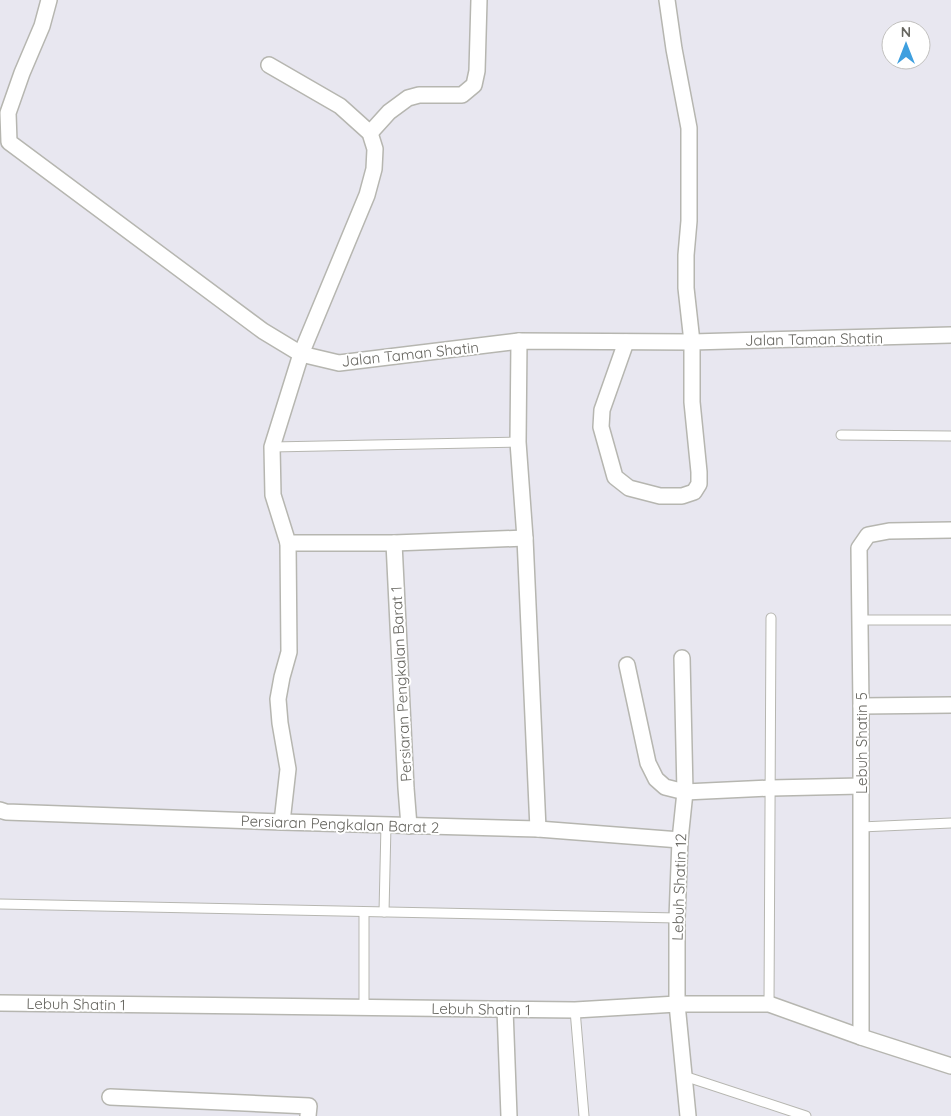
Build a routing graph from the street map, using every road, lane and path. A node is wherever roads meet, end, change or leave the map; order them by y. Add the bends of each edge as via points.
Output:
1 (49, 0) edge
2 (479, 0) edge
3 (667, 0) edge
4 (269, 65) dead end
5 (370, 134) junction
6 (4, 142) edge
7 (951, 335) edge
8 (519, 341) junction
9 (626, 342) junction
10 (692, 342) junction
11 (301, 354) junction
12 (841, 435) dead end
13 (951, 436) edge
14 (518, 442) junction
15 (272, 448) junction
16 (951, 530) edge
17 (525, 538) junction
18 (288, 543) junction
19 (394, 543) junction
20 (771, 618) dead end
21 (861, 620) junction
22 (951, 620) edge
23 (682, 658) dead end
24 (627, 665) dead end
25 (951, 705) edge
26 (861, 706) junction
27 (861, 786) junction
28 (771, 788) junction
29 (685, 792) junction
30 (0, 810) edge
31 (282, 822) junction
32 (951, 823) edge
33 (386, 825) junction
34 (409, 826) junction
35 (861, 827) junction
36 (538, 829) junction
37 (680, 840) junction
38 (0, 904) edge
39 (364, 912) junction
40 (384, 912) junction
41 (677, 918) junction
42 (0, 1003) edge
43 (677, 1004) junction
44 (770, 1004) junction
45 (364, 1007) junction
46 (505, 1009) junction
47 (575, 1010) junction
48 (861, 1038) junction
49 (951, 1066) edge
50 (684, 1076) junction
51 (110, 1097) dead end
52 (308, 1116) edge
53 (509, 1116) edge
54 (584, 1116) edge
55 (688, 1116) edge
56 (806, 1116) edge

1 - 6 street via 8,113
2 - 5 street via 474,86 462,95 408,98 389,112
3 - 10 street via 690,128 686,288
4 - 5 street via 340,106
5 - 11 street via 375,149 367,195
6 - 11 street, Jalan Taman Shatin via 263,331
7 - 10 street, Jalan Taman Shatin
8 - 9 street, Jalan Taman Shatin
8 - 11 street, Jalan Taman Shatin via 339,363
8 - 14 street
9 - 10 street, Jalan Taman Shatin
9 - 10 street via 602,410 601,427 615,477 629,488 660,496 682,496 694,492 699,484 692,402
11 - 15 street
12 - 13 lane
14 - 15 lane
14 - 17 street
15 - 18 street via 273,496
16 - 21 street, Lebuh Shatin 5 via 889,531 868,535 860,548
17 - 19 street
17 - 36 street
18 - 19 street
18 - 31 street via 289,652 278,699 288,769
19 - 34 street, Persiaran Pengkalan Barat 1
20 - 28 lane
21 - 22 lane
21 - 26 street, Lebuh Shatin 5
23 - 29 street, Lebuh Shatin 12
24 - 29 street via 648,763 656,779 665,787
25 - 26 street
26 - 27 street, Lebuh Shatin 5
27 - 28 street
27 - 35 street, Lebuh Shatin 5
28 - 29 street
28 - 44 lane
29 - 37 street, Lebuh Shatin 12
30 - 31 street, Persiaran Pengkalan Barat 2
31 - 33 street, Persiaran Pengkalan Barat 2
32 - 35 lane
33 - 34 street, Persiaran Pengkalan Barat 2
33 - 40 lane
34 - 36 street, Persiaran Pengkalan Barat 2
35 - 48 street, Lebuh Shatin 5
36 - 37 street, Persiaran Pengkalan Barat 2
37 - 41 street, Lebuh Shatin 12
38 - 39 lane
39 - 40 lane
39 - 45 lane
40 - 41 lane
41 - 43 street, Lebuh Shatin 12
42 - 45 street, Lebuh Shatin 1
43 - 44 street, Lebuh Shatin 1
43 - 47 street, Lebuh Shatin 1
43 - 50 street, Lebuh Shatin 12
44 - 48 street, Lebuh Shatin 1
45 - 46 street, Lebuh Shatin 1
46 - 47 street, Lebuh Shatin 1
46 - 53 street
47 - 54 lane
48 - 49 street, Lebuh Shatin 1
50 - 55 street, Lebuh Shatin 12
50 - 56 lane
51 - 52 street via 309,1106

